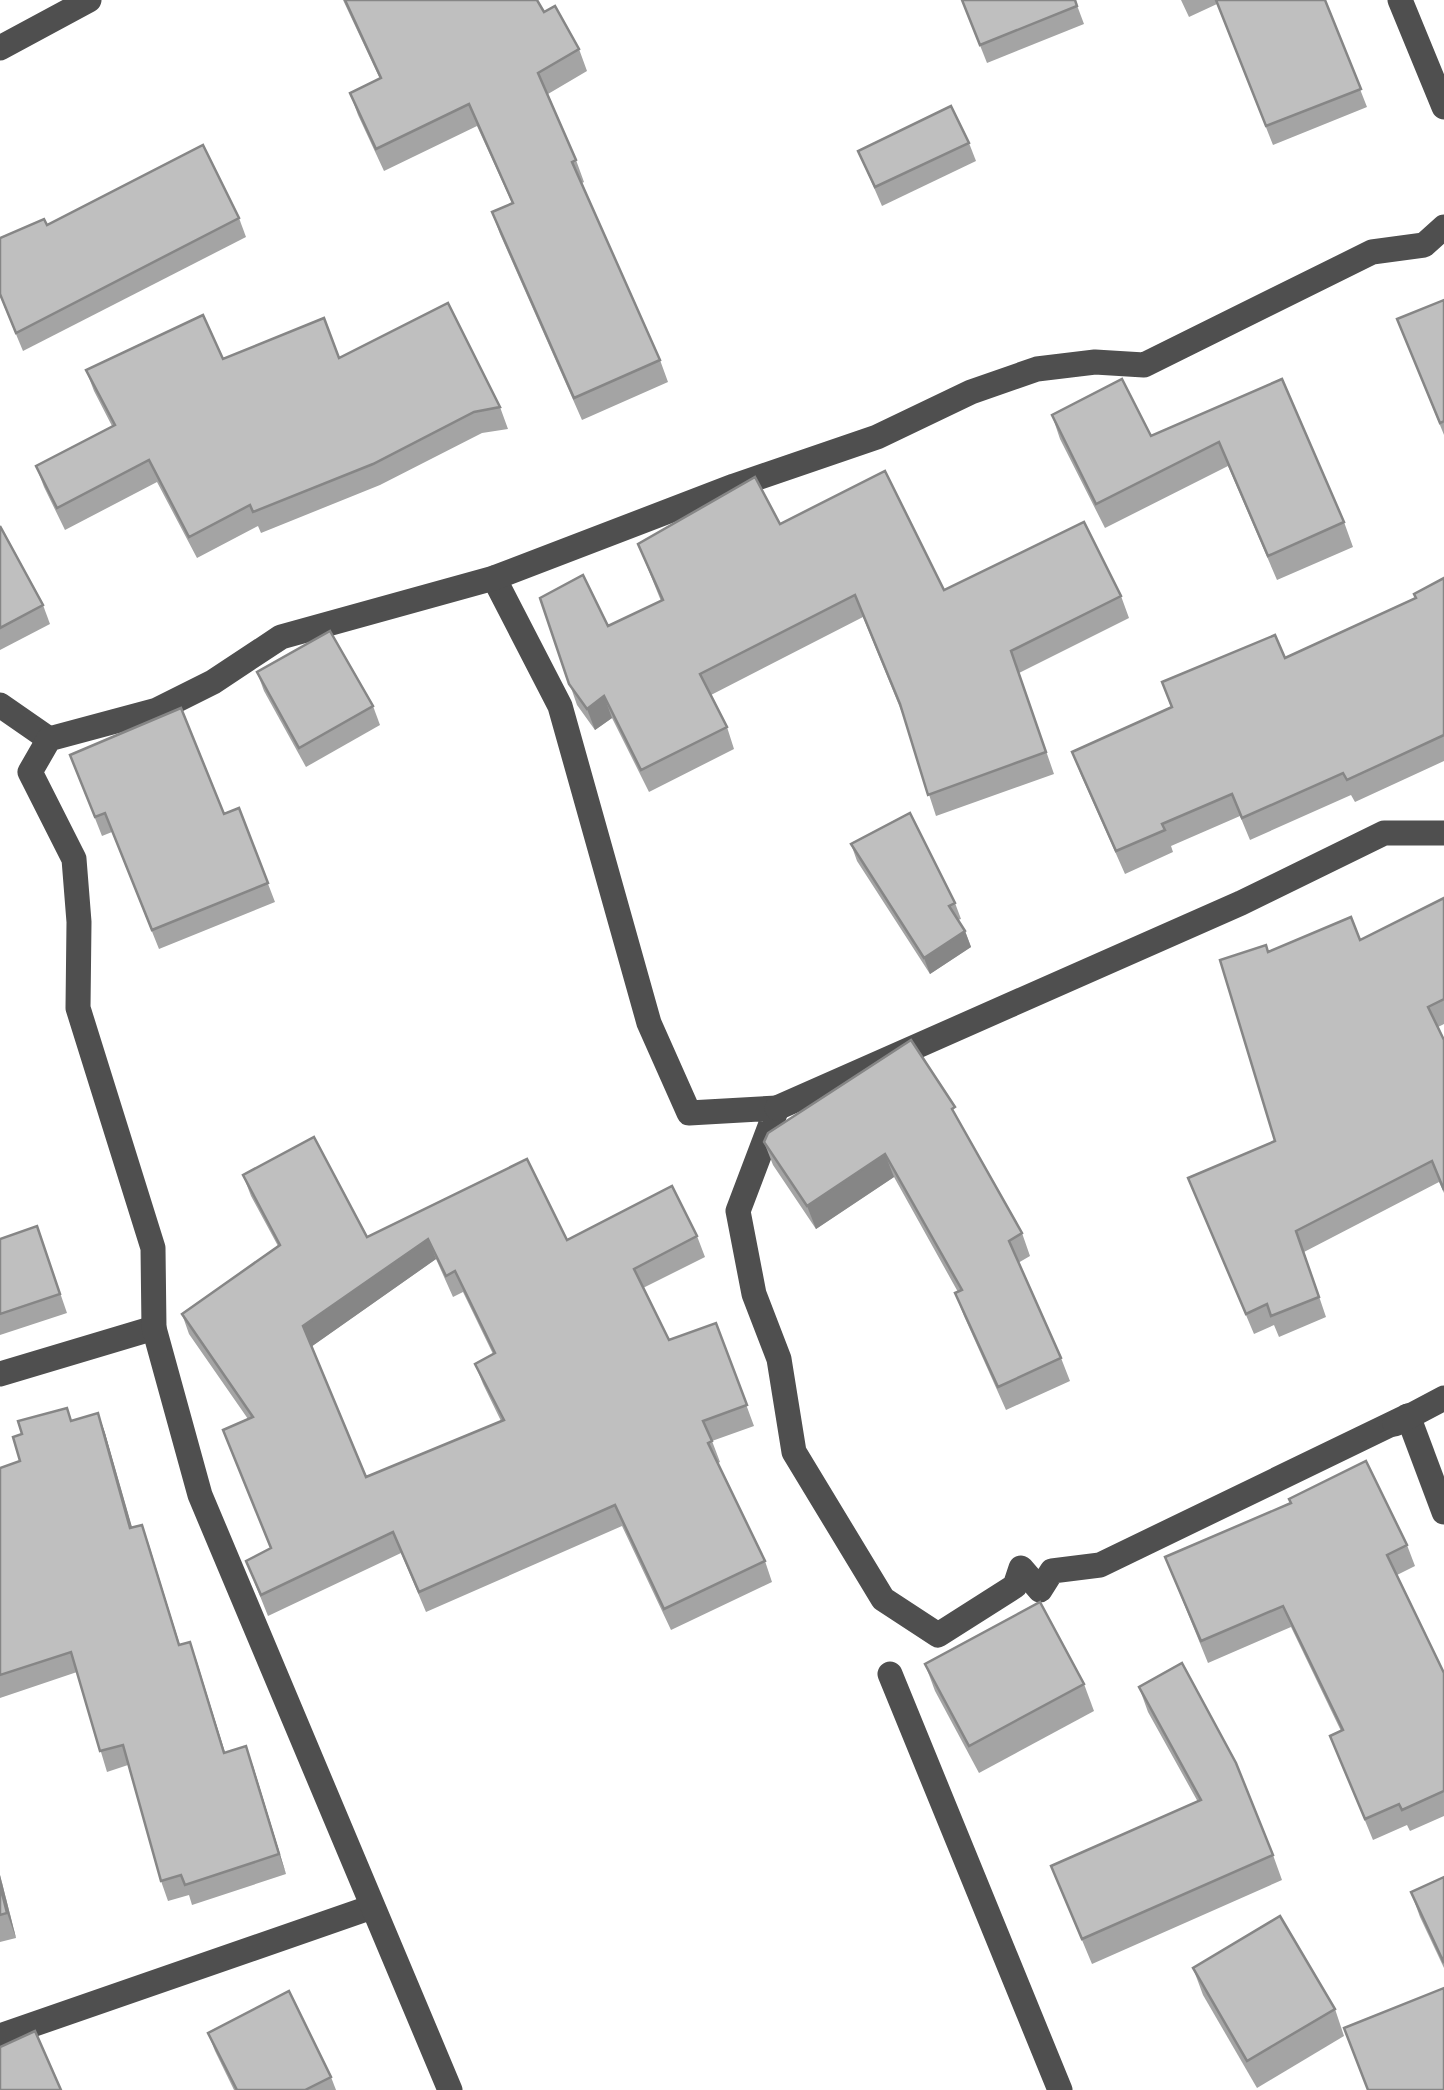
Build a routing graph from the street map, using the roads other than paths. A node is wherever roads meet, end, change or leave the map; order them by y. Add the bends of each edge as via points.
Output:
1 (89, 0) edge
2 (1400, 0) edge
3 (0, 48) edge
4 (1444, 106) edge
5 (1444, 226) edge
6 (494, 578) junction
7 (0, 706) edge
8 (49, 739) junction
9 (1444, 833) edge
10 (776, 1108) junction
11 (154, 1328) junction
12 (0, 1374) edge
13 (1444, 1398) edge
14 (1408, 1416) junction
15 (1444, 1512) edge
16 (890, 1674) dead end
17 (372, 1907) junction
18 (0, 2036) edge
19 (450, 2090) edge
20 (1060, 2090) edge

1 - 3 street
2 - 4 street
5 - 6 street via 1424,245 1372,252 1144,365 1038,369 877,437
6 - 8 street via 281,637 157,710
6 - 10 street via 565,719 649,1024 689,1113
7 - 8 street
8 - 11 street via 30,772 74,859 78,1008 153,1248
9 - 10 street via 1384,833
10 - 14 street via 738,1211 754,1294 779,1360 794,1452 883,1599 938,1634 1015,1586 1021,1568 1040,1590 1052,1570 1100,1565
11 - 12 street
11 - 17 street via 200,1494
13 - 14 street via 1391,1426
14 - 15 street
16 - 20 street
17 - 18 street
17 - 19 street

